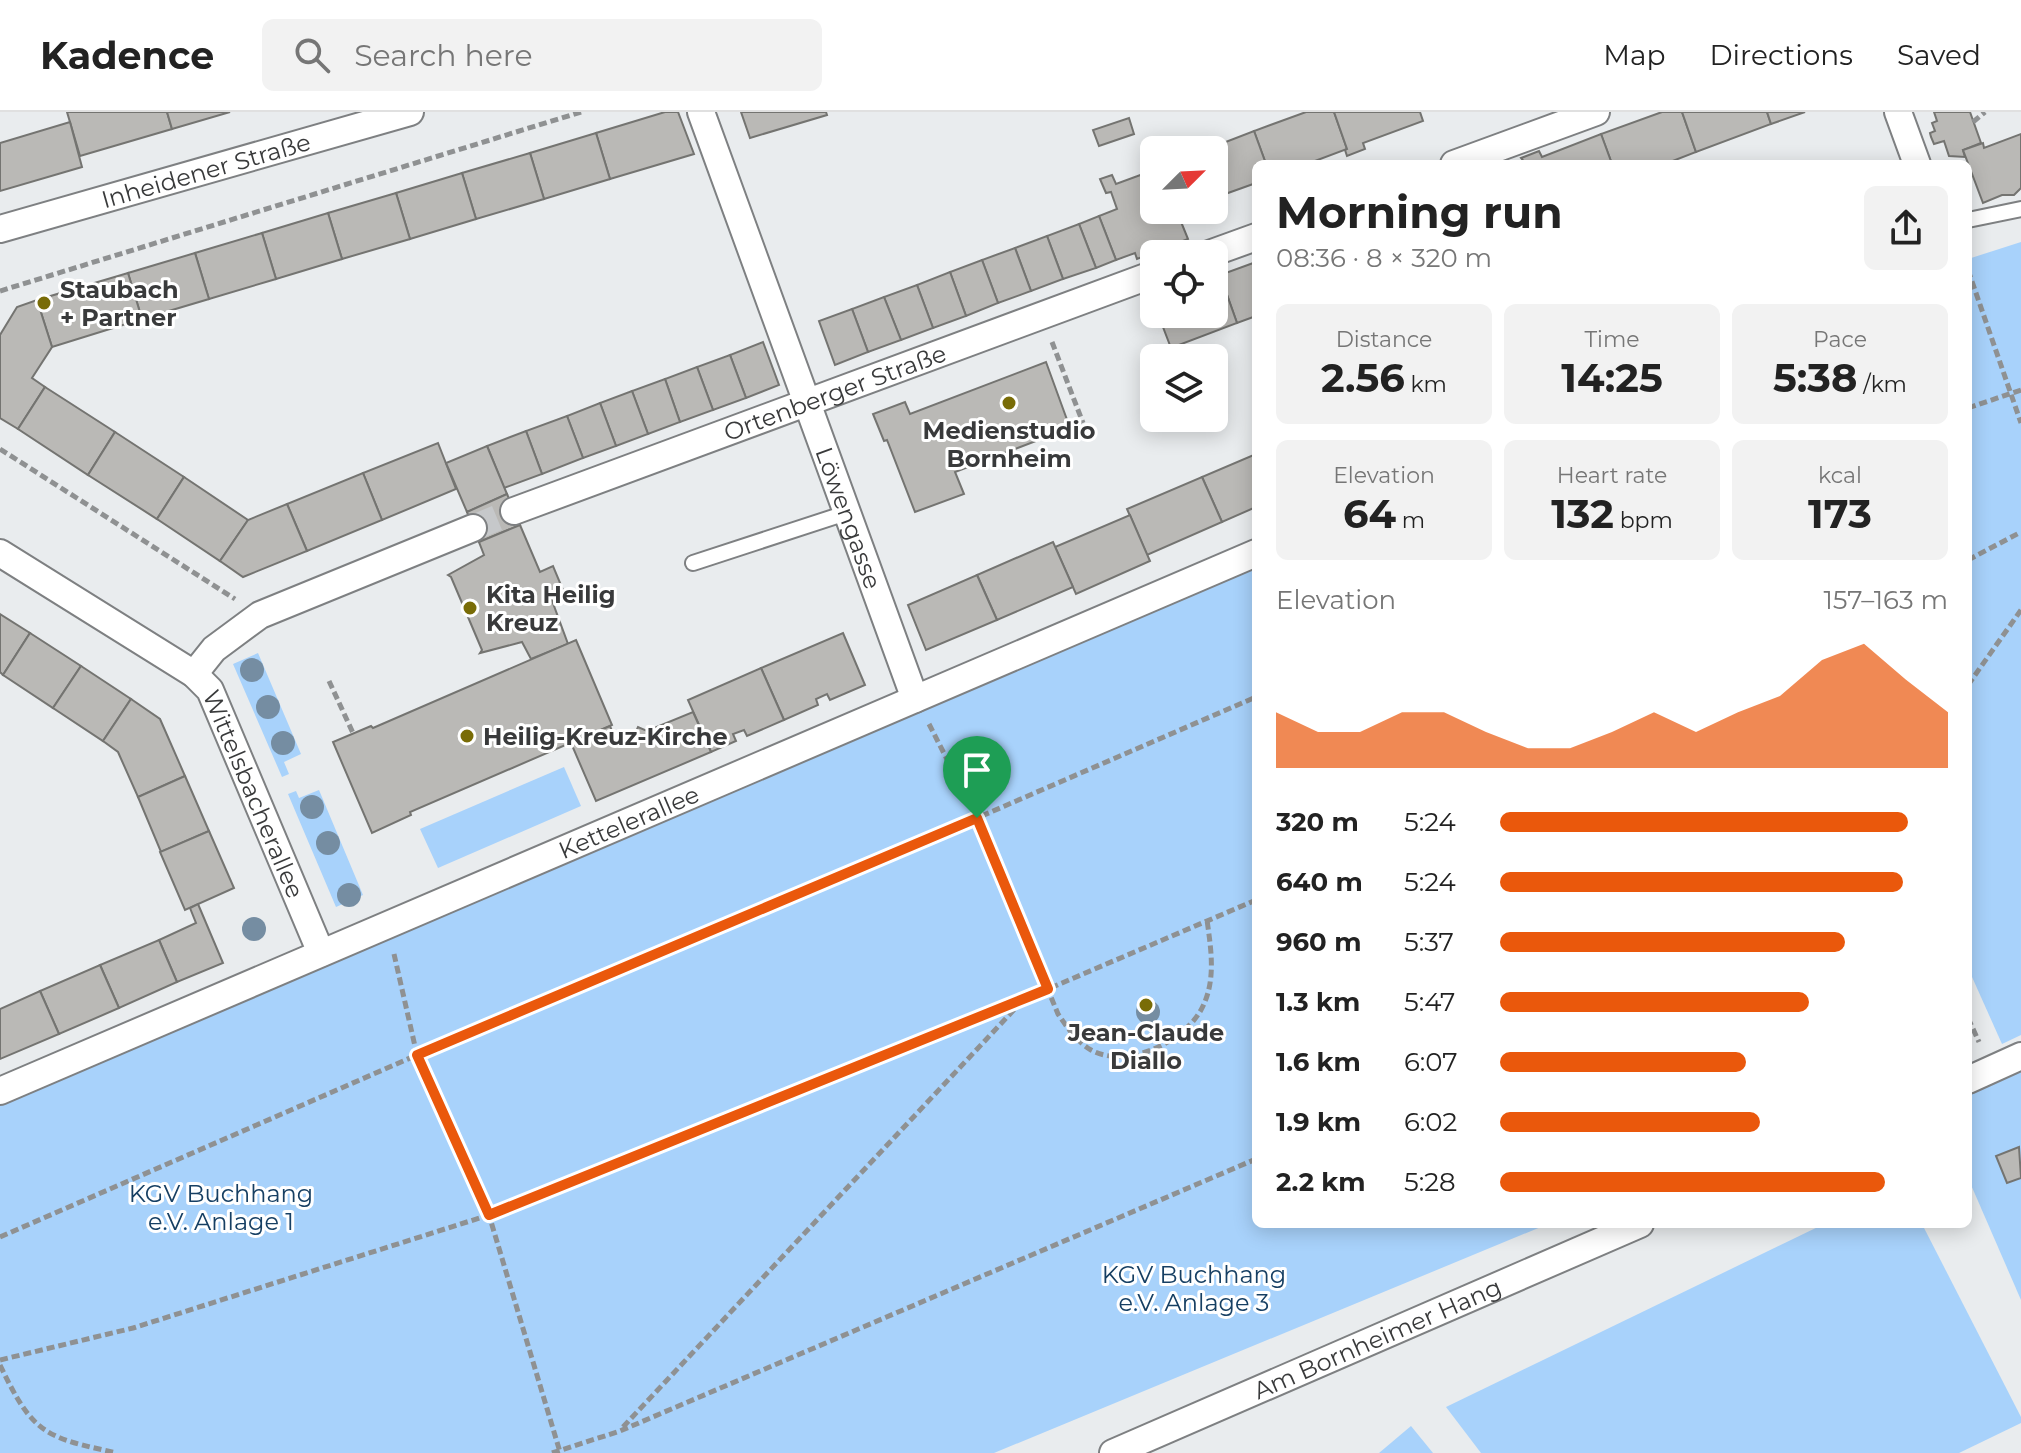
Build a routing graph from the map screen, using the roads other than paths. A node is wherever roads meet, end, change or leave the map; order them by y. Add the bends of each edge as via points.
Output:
1 (410, 112) edge
2 (701, 112) edge
3 (1596, 112) edge
4 (1898, 112) edge
5 (1465, 160) edge
6 (1916, 160) edge
7 (2021, 209) edge
8 (1972, 219) edge
9 (0, 229) edge
10 (1252, 238) edge
11 (1228, 247) edge
12 (1140, 279) edge
13 (805, 402) junction
14 (514, 511) tunnel mouth
15 (846, 513) junction
16 (473, 528) tunnel mouth
17 (0, 553) edge
18 (1252, 555) edge
19 (693, 563) dead end
20 (194, 674) junction
21 (915, 699) junction
22 (321, 953) junction
23 (2021, 1056) edge
24 (1972, 1078) edge
25 (0, 1091) edge
26 (1631, 1228) edge
27 (1113, 1453) edge

1 - 9 street, Inheidener Straße
2 - 13 street, Löwengasse
3 - 5 street
4 - 6 street
7 - 8 lane
10 - 11 street
12 - 13 street, Ortenberger Straße
13 - 14 street, Ortenberger Straße
13 - 15 street, Löwengasse
15 - 19 lane
15 - 21 street, Löwengasse
16 - 20 street via 260,615 214,649
17 - 20 street, Wittelsbacherallee
18 - 21 street, Kettelerallee
20 - 22 street, Wittelsbacherallee via 210,690
21 - 22 street, Kettelerallee
22 - 25 street, Kettelerallee
23 - 24 street
26 - 27 street, Am Bornheimer Hang

